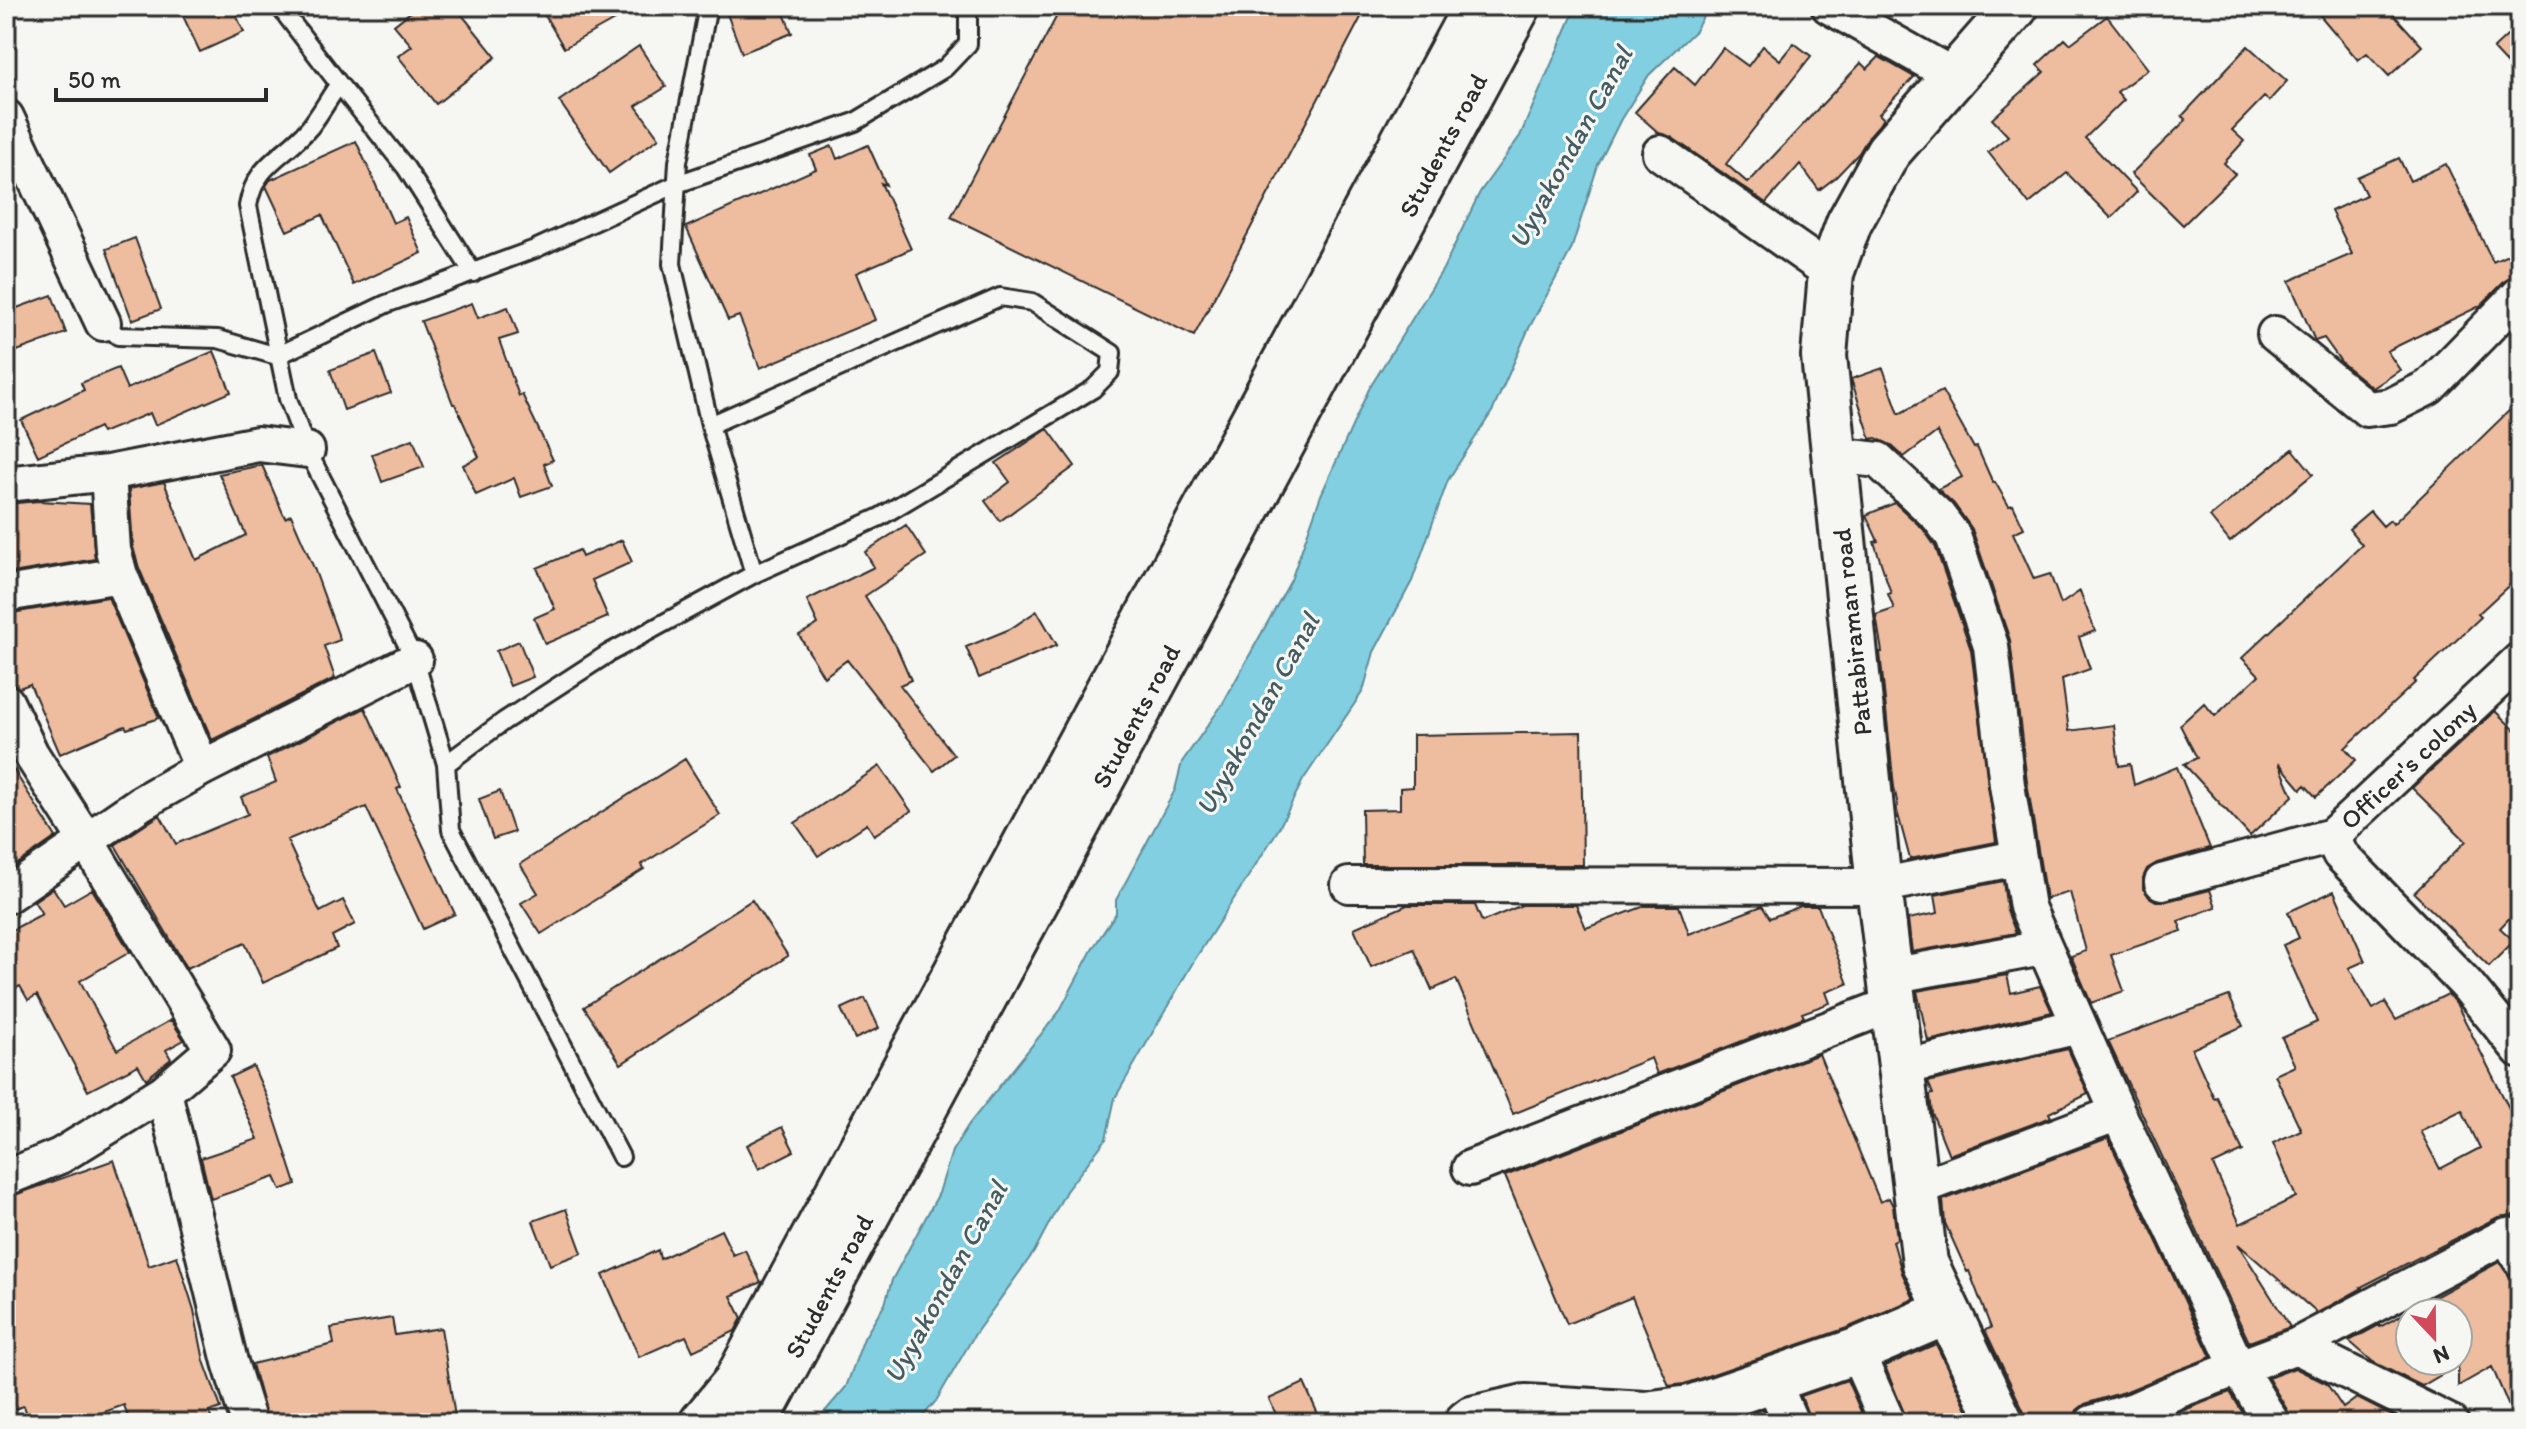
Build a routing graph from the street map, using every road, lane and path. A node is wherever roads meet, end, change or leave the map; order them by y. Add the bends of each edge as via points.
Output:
1 (279, 6) edge
2 (708, 6) edge
3 (968, 6) edge
4 (1476, 6) edge
5 (1518, 6) edge
6 (1829, 6) edge
7 (2016, 6) edge
8 (1954, 76) junction
9 (339, 84) junction
10 (6, 117) edge
11 (1660, 153) dead end
12 (677, 184) junction
13 (473, 273) junction
14 (1831, 273) junction
15 (2520, 294) edge
16 (103, 323) joint
17 (2275, 334) dead end
18 (277, 356) junction
19 (710, 425) junction
20 (307, 450) junction
21 (1834, 455) junction
22 (108, 473) junction
23 (6, 484) edge
24 (754, 574) junction
25 (120, 575) junction
26 (6, 594) edge
27 (415, 660) junction
28 (2520, 660) edge
29 (6, 702) edge
30 (446, 764) junction
31 (202, 768) junction
32 (2332, 836) junction
33 (86, 840) junction
34 (2017, 858) junction
35 (2162, 882) dead end
36 (1349, 885) dead end
37 (1879, 886) junction
38 (6, 896) edge
39 (2043, 948) junction
40 (1891, 990) junction
41 (2079, 1026) junction
42 (2520, 1050) edge
43 (1901, 1068) junction
44 (164, 1092) junction
45 (2118, 1113) junction
46 (621, 1157) dead end
47 (1470, 1168) dead end
48 (6, 1178) edge
49 (1918, 1188) junction
50 (2516, 1241) edge
51 (1947, 1312) junction
52 (2296, 1346) junction
53 (1856, 1351) junction
54 (2238, 1367) junction
55 (1773, 1382) junction
56 (1694, 1416) edge
57 (2138, 1416) edge
58 (1467, 1422) edge
59 (249, 1423) edge
60 (702, 1423) edge
61 (751, 1423) edge
62 (1791, 1423) edge
63 (1888, 1423) edge
64 (2001, 1423) edge
65 (2092, 1423) edge
66 (2272, 1423) edge
67 (2451, 1423) edge

1 - 9 lane
2 - 12 lane
3 - 12 lane via 968,44 945,68 855,122
4 - 60 main road via 736,1382
5 - 61 main road, Students road
6 - 8 street
7 - 8 main road, Pattabiraman road
8 - 14 main road, Pattabiraman road via 1888,152 1849,223
9 - 13 lane via 406,168
9 - 18 lane via 309,128 261,171 251,190 248,206
10 - 16 street
11 - 14 street
12 - 13 lane
12 - 19 lane via 672,264
13 - 18 lane via 386,304
14 - 21 main road, Pattabiraman road via 1824,356
15 - 17 street via 2429,387 2391,406 2367,409
16 - 18 lane via 118,336 218,339
18 - 20 lane
19 - 24 lane
19 - 24 lane via 1000,297 1032,302 1112,353 1110,372 1093,389 880,517
20 - 22 street via 258,444
20 - 27 lane
21 - 34 street via 1878,460 1953,536 1991,646
21 - 37 main road, Pattabiraman road
22 - 23 street
22 - 25 street via 113,550
24 - 30 lane via 609,653
25 - 26 street
25 - 31 street
27 - 30 lane
27 - 31 street
28 - 32 street, Officer's colony
29 - 33 street via 31,754
30 - 46 lane via 451,830
31 - 33 street
32 - 35 street
32 - 42 street via 2340,854 2466,984
33 - 38 street
33 - 44 street via 213,1050
34 - 37 street
34 - 39 street
36 - 37 street
37 - 40 main road, Pattabiraman road
39 - 40 street
39 - 41 street
40 - 43 main road, Pattabiraman road
40 - 47 street
41 - 43 street
41 - 45 street
43 - 49 main road, Pattabiraman road
44 - 48 street via 60,1156
44 - 59 street
45 - 49 street
45 - 54 street
49 - 51 main road, Pattabiraman road via 1925,1263
50 - 52 street
51 - 53 main road
51 - 64 main road, Pattabiraman road
52 - 54 street
52 - 67 street
53 - 55 main road
53 - 63 street
54 - 57 street
54 - 66 street
55 - 56 main road
55 - 62 street
56 - 58 main road via 1525,1407
57 - 65 street

